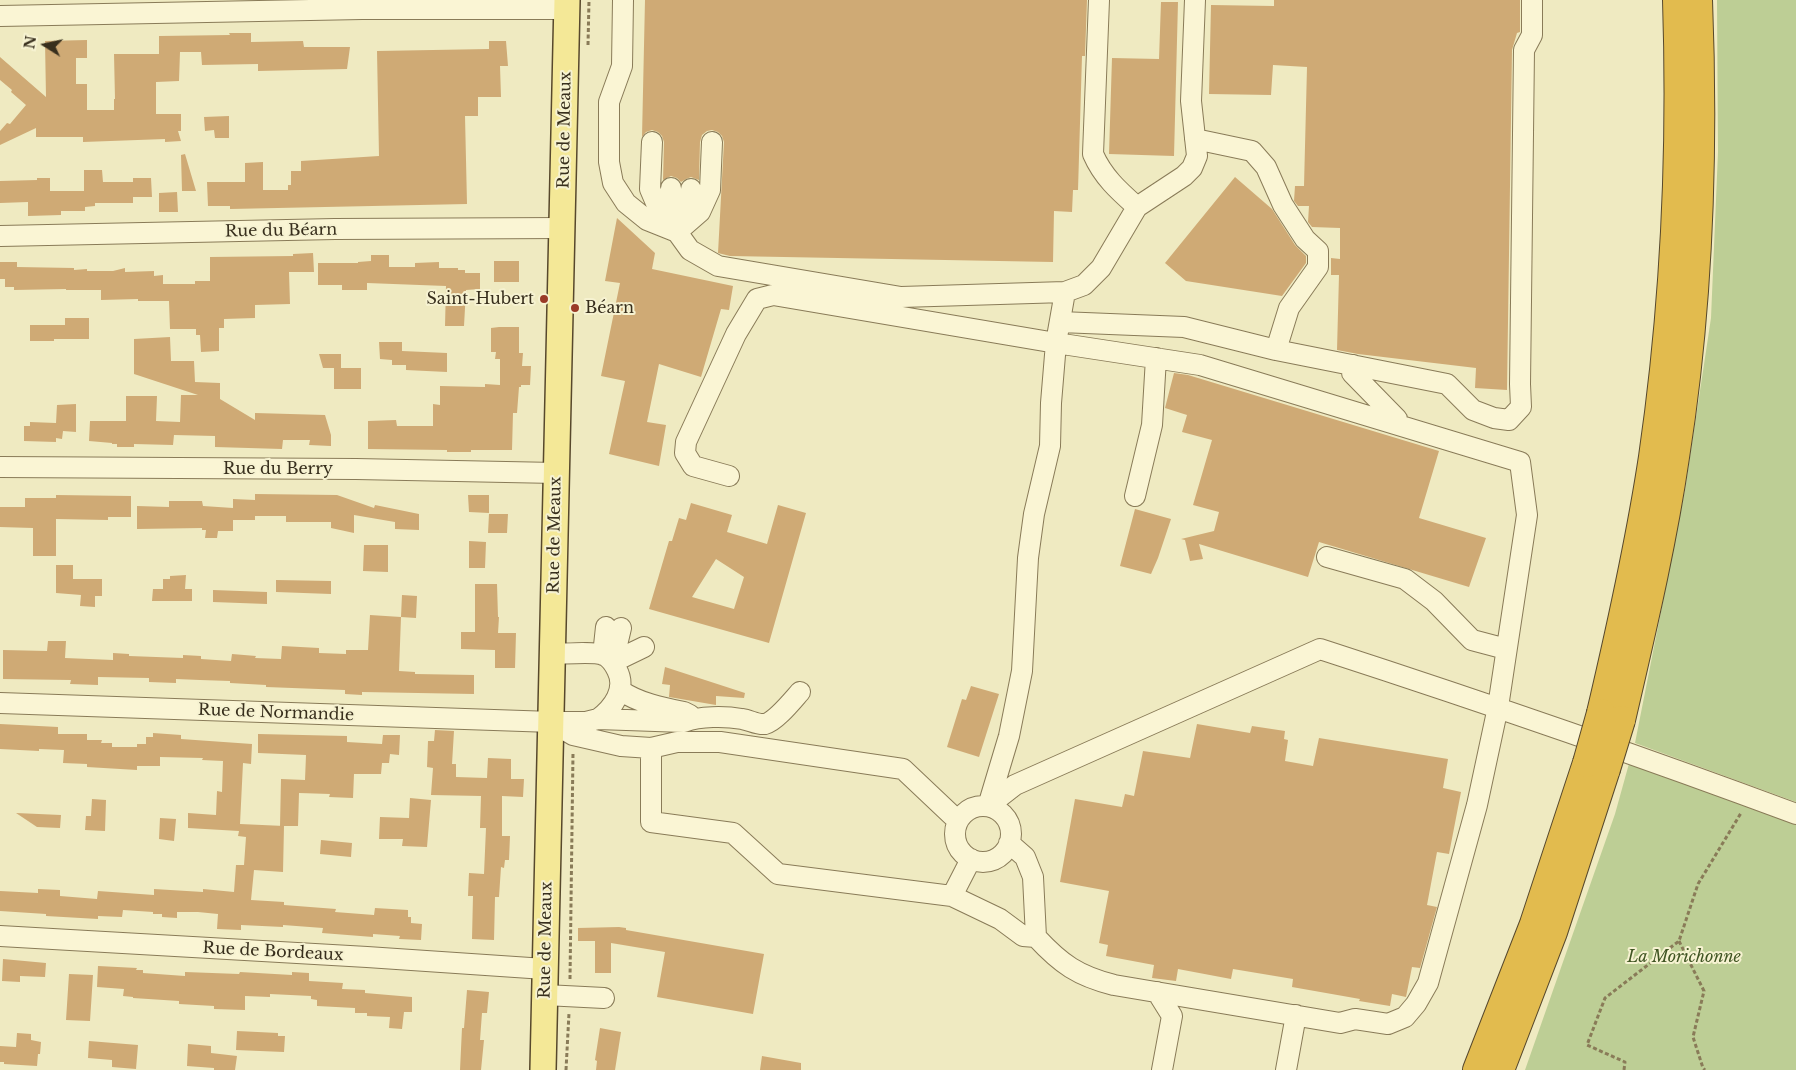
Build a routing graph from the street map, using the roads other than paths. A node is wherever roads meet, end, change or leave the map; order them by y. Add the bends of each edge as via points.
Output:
1 (3, 0) edge
2 (623, 0) edge
3 (1099, 0) edge
4 (1195, 0) edge
5 (1532, 0) edge
6 (1677, 0) edge
7 (1698, 0) edge
8 (575, 3) edge
9 (0, 4) edge
10 (0, 16) edge
11 (1195, 139) junction
12 (652, 142) dead end
13 (712, 142) dead end
14 (681, 189) dead end
15 (1137, 207) junction
16 (563, 228) junction
17 (677, 232) junction
18 (0, 236) edge
19 (1065, 292) junction
20 (1060, 322) junction
21 (1056, 344) junction
22 (1276, 350) junction
23 (1156, 358) junction
24 (1353, 365) junction
25 (1396, 424) junction
26 (0, 467) edge
27 (556, 473) junction
28 (729, 476) dead end
29 (1135, 496) dead end
30 (1327, 557) dead end
31 (613, 628) dead end
32 (644, 647) dead end
33 (1506, 649) junction
34 (553, 654) junction
35 (608, 659) junction
36 (620, 690) junction
37 (800, 692) dead end
38 (774, 702) dead end
39 (0, 704) edge
40 (1498, 707) junction
41 (737, 716) junction
42 (1611, 717) junction
43 (696, 718) junction
44 (598, 720) junction
45 (552, 722) junction
46 (652, 748) junction
47 (1597, 766) junction
48 (988, 806) junction
49 (1796, 814) edge
50 (958, 821) junction
51 (1009, 843) junction
52 (971, 859) junction
53 (952, 896) junction
54 (0, 936) edge
55 (1036, 937) junction
56 (545, 969) junction
57 (1157, 992) junction
58 (545, 995) junction
59 (604, 998) dead end
60 (1296, 1015) junction
61 (543, 1070) edge
62 (1162, 1070) edge
63 (1286, 1070) edge
64 (1477, 1070) edge
65 (1500, 1070) edge

1 - 9 street
2 - 17 street via 622,66 609,102 609,162 613,183 626,203 647,220
3 - 15 street via 1093,154 1107,179
4 - 11 street via 1191,102
5 - 24 street via 1532,35 1524,50 1522,407 1509,420 1494,418 1473,410 1447,384
6 - 42 highway via 1677,183 1666,358 1653,457 1620,631
7 - 42 highway via 1698,204 1688,356 1676,456 1661,542
8 - 10 street
8 - 16 main road, Rue de Meaux
11 - 15 street via 1197,156 1192,168
11 - 22 street via 1252,151 1266,167 1283,205 1318,251 1318,267 1290,308
12 - 17 street via 650,190 659,210
13 - 17 street via 710,190 700,212
14 - 17 street via 691,202
15 - 19 street via 1101,268 1084,285
16 - 18 street, Rue du Béarn
16 - 27 main road, Rue de Meaux
17 - 19 street via 690,250 718,266 901,297
19 - 20 street
20 - 21 street
20 - 22 street via 1184,327
21 - 23 street
21 - 28 street via 773,295 757,299 736,334 686,442 685,453 692,466
21 - 48 street via 1050,446 1034,514 1028,558 1022,671 1009,736
22 - 24 street
23 - 25 street via 1200,365
23 - 29 street via 1152,425
24 - 25 street via 1352,373 1397,419
25 - 33 street via 1520,462 1527,515
26 - 27 street, Rue du Berry
27 - 34 main road, Rue de Meaux
30 - 33 street via 1405,579 1434,600 1472,640
31 - 35 street
32 - 35 street
33 - 40 street
34 - 35 street
34 - 45 main road, Rue de Meaux
35 - 36 street via 620,676
36 - 43 street via 644,702
36 - 44 street via 610,711
37 - 41 street via 766,724
38 - 41 street via 761,714
39 - 45 street, Rue de Normandie
40 - 48 street via 1320,649 1015,785
40 - 49 street via 1662,763
40 - 60 street via 1477,805 1428,983 1416,1004 1405,1017 1388,1024 1355,1019 1340,1023
41 - 43 street
42 - 47 highway, bridge
43 - 44 street, Rue de Normandie via 684,722
44 - 45 street, Rue de Normandie
45 - 46 street via 573,735 621,746
45 - 56 main road, Rue de Meaux
46 - 50 street via 677,742 720,742 903,770
46 - 53 street via 651,822 733,833 778,874
47 - 64 highway
47 - 65 highway via 1553,932
48 - 50 street via 970,808
48 - 51 street via 997,809 1009,824
50 - 52 street via 955,829 958,847
51 - 52 street via 997,858 980,862
51 - 55 street via 1025,857 1034,877
52 - 53 street
53 - 55 street via 1000,919 1022,936
54 - 56 street, Rue de Bordeaux
55 - 57 street via 1068,968 1090,979
56 - 58 main road, Rue de Meaux
57 - 60 street
57 - 62 street via 1172,1016
58 - 59 street
58 - 61 main road, Rue de Meaux
60 - 63 street

